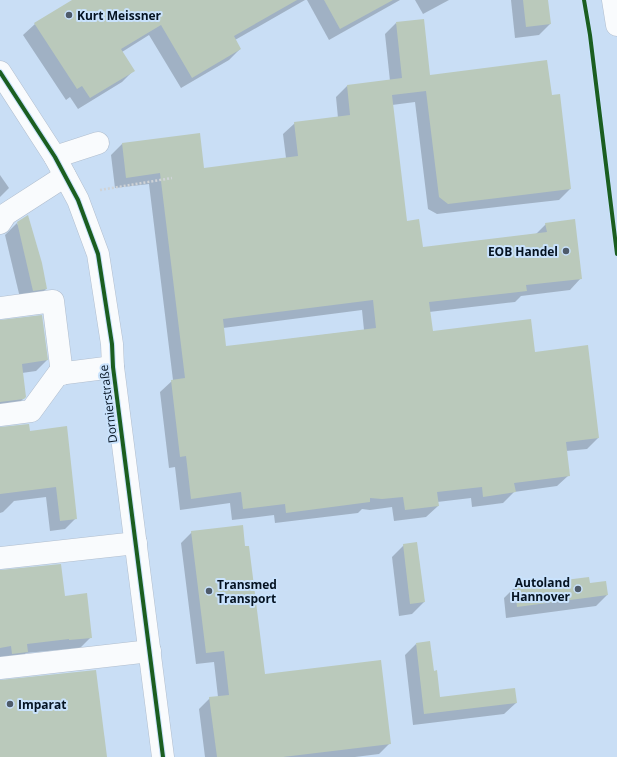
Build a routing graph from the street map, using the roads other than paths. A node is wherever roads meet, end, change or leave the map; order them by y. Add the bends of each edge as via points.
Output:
1 (613, 0) edge
2 (617, 25) edge
3 (0, 72) edge
4 (98, 143) dead end
5 (60, 167) junction
6 (0, 223) edge
7 (0, 308) edge
8 (113, 367) junction
9 (62, 374) junction
10 (0, 415) edge
11 (136, 543) junction
12 (0, 558) edge
13 (150, 651) junction
14 (0, 668) edge
15 (163, 757) edge

1 - 2 street
3 - 5 street, Dornierstraße
4 - 5 street
5 - 6 street via 6,214
5 - 8 street, Dornierstraße via 78,200 98,254 112,344
7 - 9 street via 53,301
8 - 9 street
8 - 11 street, Dornierstraße
9 - 10 street via 58,374 31,412
11 - 12 street
11 - 13 street, Dornierstraße
13 - 14 street
13 - 15 street, Dornierstraße

